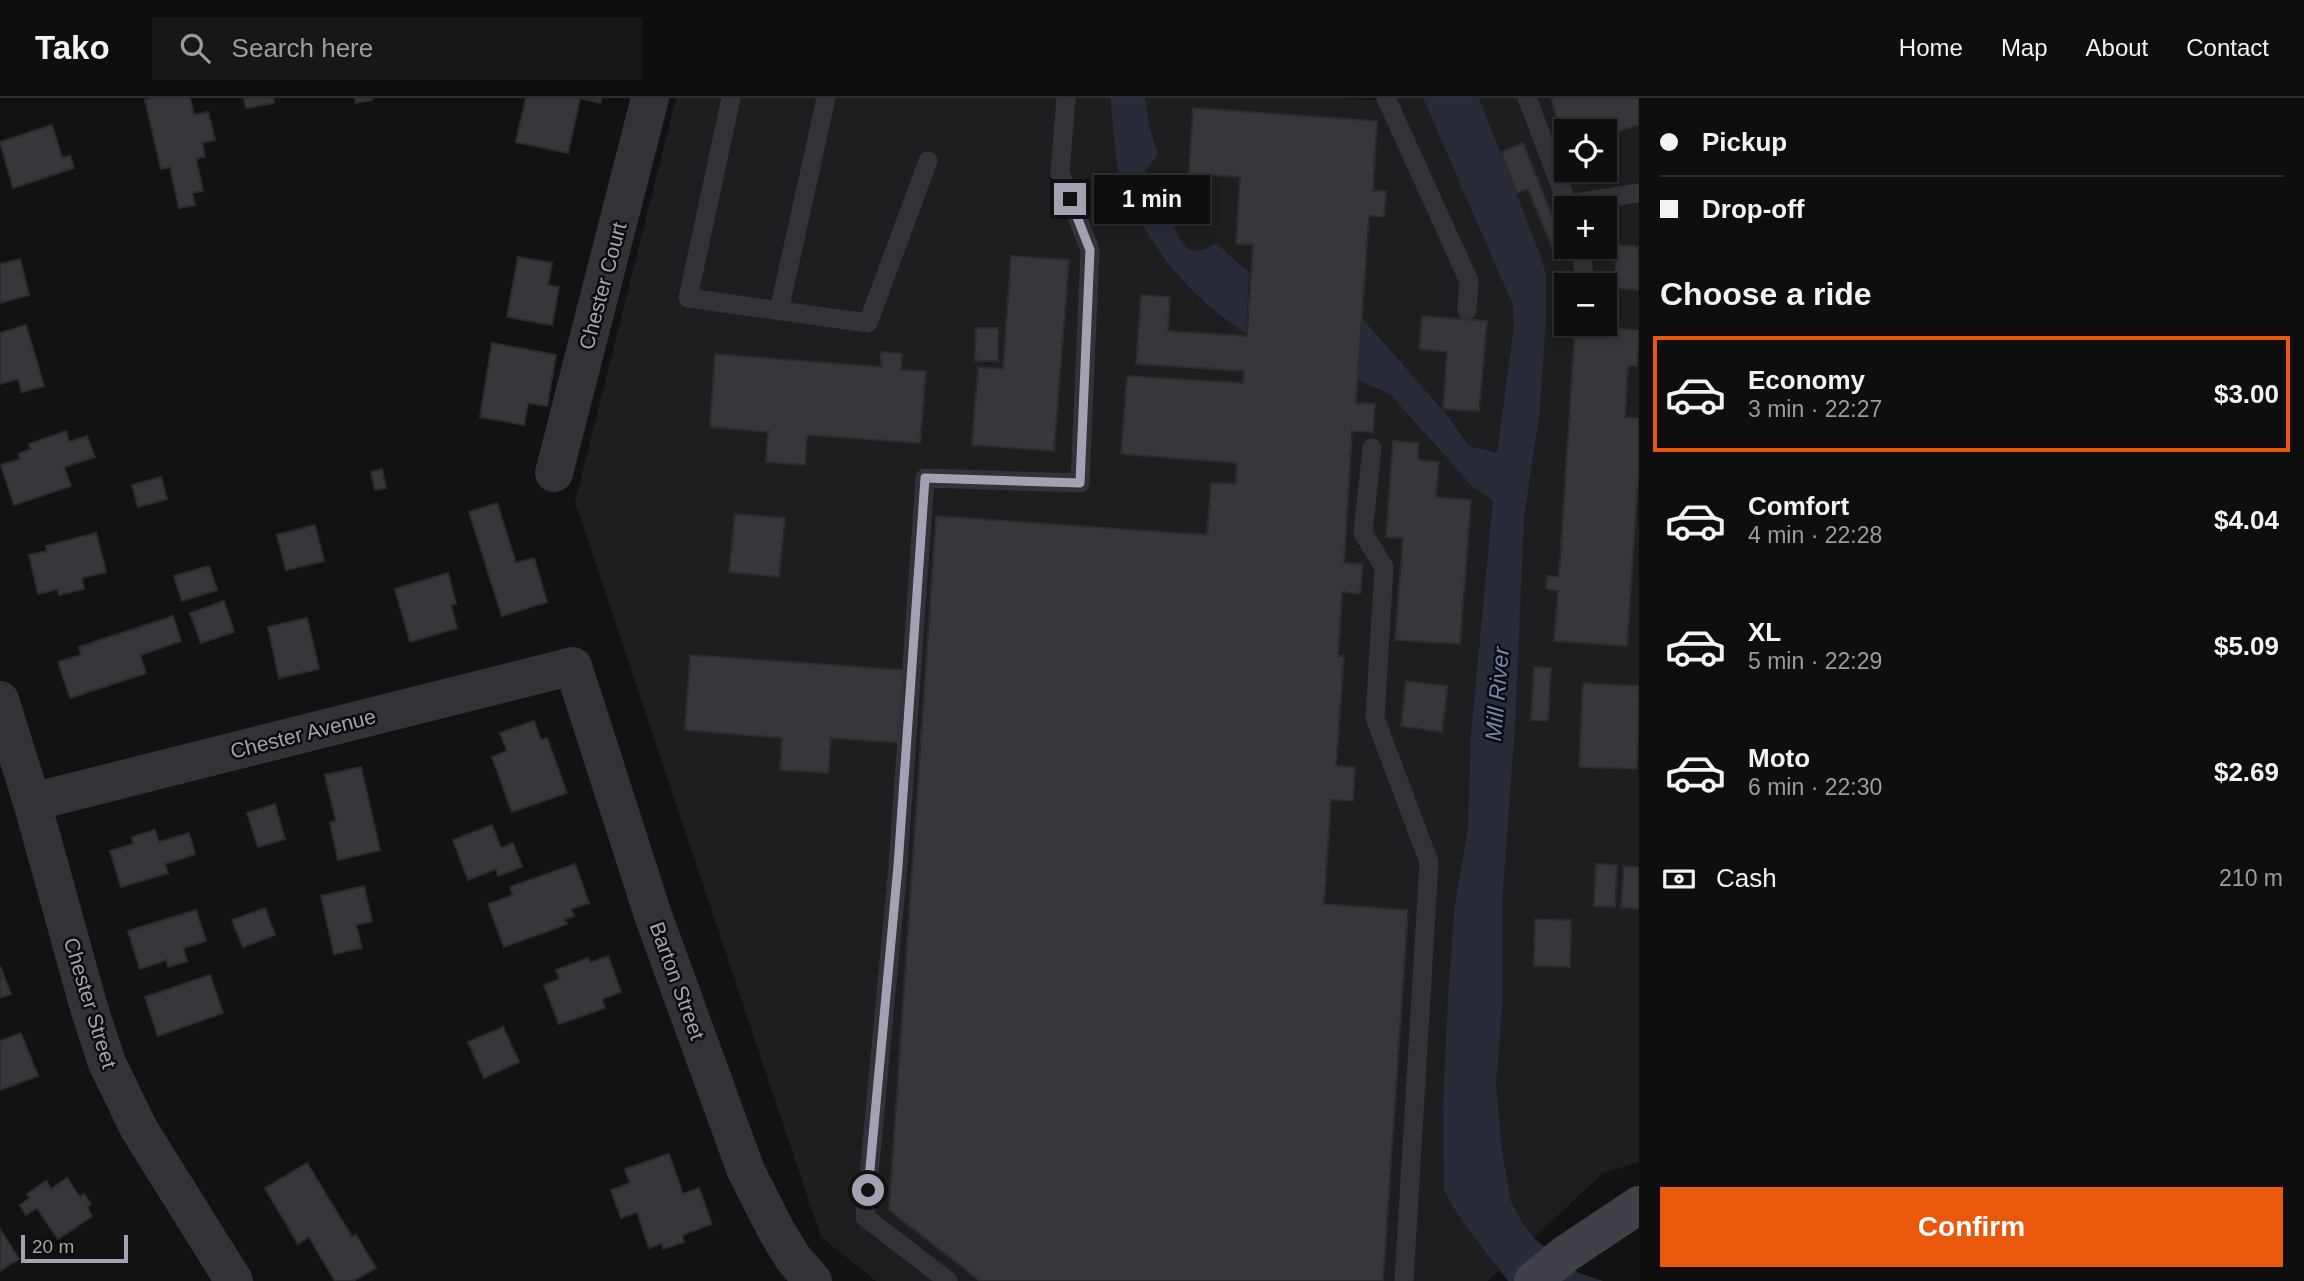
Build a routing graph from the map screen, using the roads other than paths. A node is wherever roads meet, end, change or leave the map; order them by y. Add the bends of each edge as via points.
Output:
1 (650, 98) edge
2 (730, 98) edge
3 (825, 98) edge
4 (1066, 98) edge
5 (1386, 98) edge
6 (1527, 98) edge
7 (928, 161) dead end
8 (1639, 193) edge
9 (1564, 196) edge
10 (1617, 197) edge
11 (1467, 310) dead end
12 (779, 311) junction
13 (1372, 448) dead end
14 (554, 473) dead end
15 (573, 666) joint
16 (0, 700) edge
17 (32, 802) junction
18 (1639, 1205) edge
19 (806, 1279) edge
20 (234, 1281) edge
21 (948, 1281) edge
22 (1404, 1281) edge
23 (1534, 1281) edge

1 - 14 street, Chester Court
2 - 12 lane via 688,298
3 - 12 lane
4 - 21 lane via 1060,173 1090,250 1080,483 925,478 898,866 865,1217
5 - 11 lane via 1469,281
6 - 9 lane
7 - 12 lane via 868,323
8 - 10 lane
13 - 22 lane via 1363,533 1384,567 1375,718 1429,862
15 - 17 street, Chester Avenue
15 - 19 street, Barton Street via 653,915 746,1171
16 - 17 street, Chester Street
17 - 20 street, Chester Street via 107,1063 139,1129
18 - 23 street

